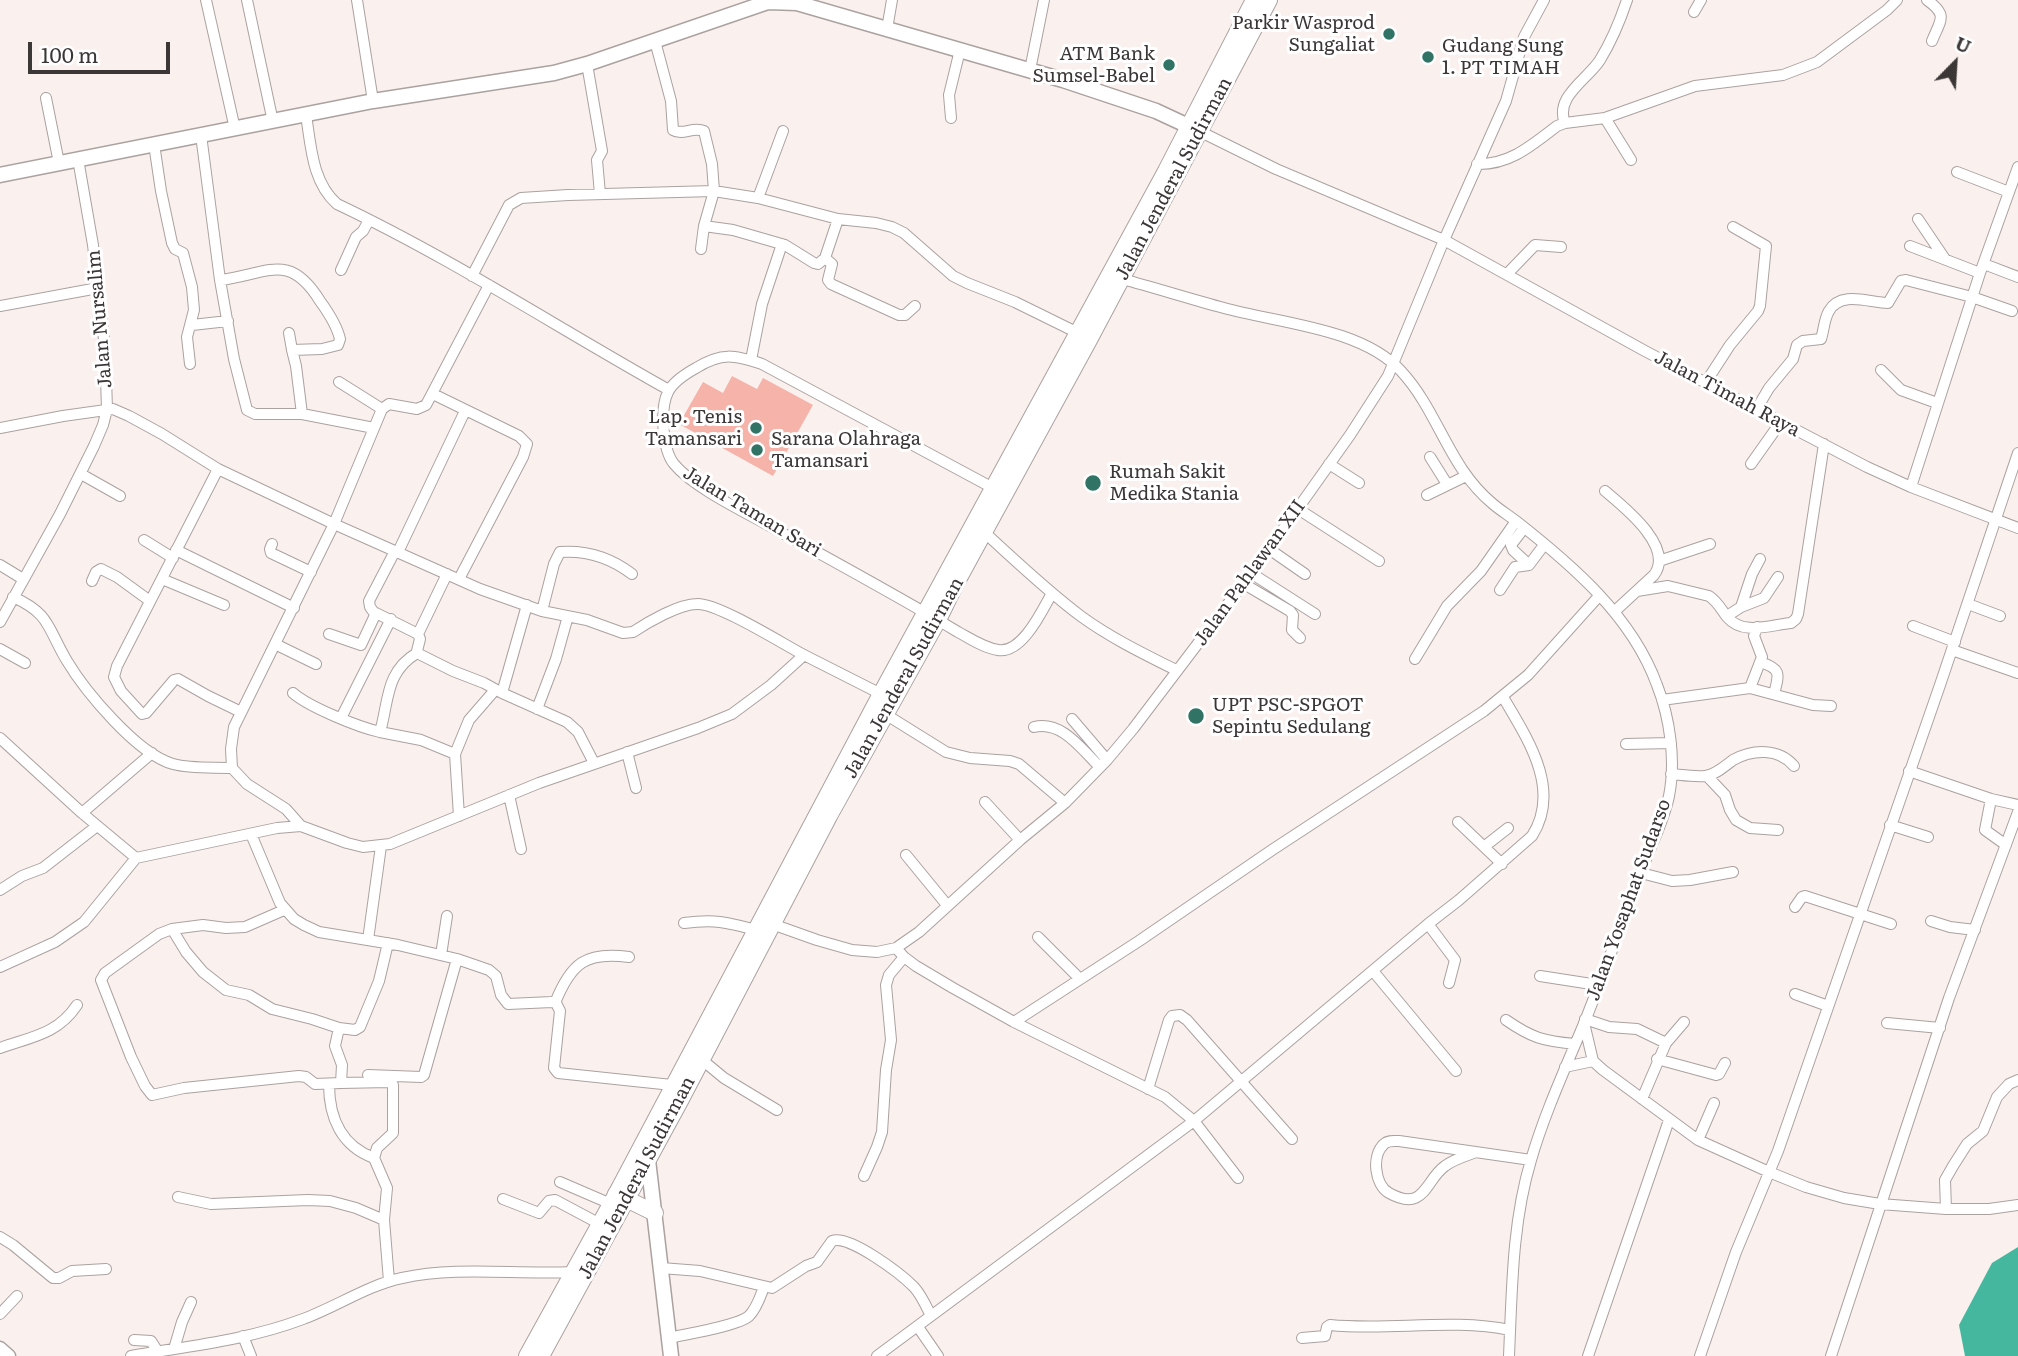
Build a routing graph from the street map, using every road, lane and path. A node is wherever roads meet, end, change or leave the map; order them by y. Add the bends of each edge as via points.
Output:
1 (206, 0) edge
2 (247, 0) edge
3 (357, 0) edge
4 (892, 0) edge
5 (1254, 0) edge
6 (1269, 0) edge
7 (1544, 0) edge
8 (1627, 0) edge
9 (1702, 0) edge
10 (1897, 0) edge
11 (1927, 0) edge
12 (768, 1) edge
13 (1041, 1) edge
14 (1695, 12) dead end
15 (887, 29) junction
16 (655, 41) junction
17 (1932, 41) dead end
18 (960, 50) junction
19 (587, 64) junction
20 (1030, 70) junction
21 (46, 98) dead end
22 (373, 101) junction
23 (306, 115) junction
24 (951, 118) dead end
25 (1605, 118) junction
26 (273, 122) junction
27 (1564, 123) junction
28 (235, 129) junction
29 (1194, 129) junction
30 (783, 131) dead end
31 (201, 135) junction
32 (154, 144) junction
33 (78, 159) junction
34 (1631, 160) dead end
35 (59, 163) junction
36 (1477, 164) junction
37 (2018, 167) edge
38 (1956, 172) dead end
39 (0, 175) edge
40 (714, 191) junction
41 (2009, 192) junction
42 (600, 194) junction
43 (758, 198) junction
44 (838, 219) junction
45 (1918, 219) dead end
46 (369, 220) junction
47 (704, 226) junction
48 (1733, 226) dead end
49 (1444, 240) junction
50 (782, 244) junction
51 (1910, 246) dead end
52 (1561, 247) dead end
53 (701, 249) dead end
54 (825, 258) junction
55 (1945, 259) junction
56 (1982, 268) junction
57 (341, 270) dead end
58 (1507, 274) junction
59 (472, 276) junction
60 (2018, 277) edge
61 (1122, 279) junction
62 (220, 280) junction
63 (489, 285) junction
64 (98, 288) junction
65 (1972, 298) junction
66 (1, 303) edge
67 (915, 306) dead end
68 (2012, 311) dead end
69 (228, 321) junction
70 (191, 325) junction
71 (289, 333) dead end
72 (1078, 333) junction
73 (292, 350) junction
74 (751, 360) junction
75 (190, 364) dead end
76 (1394, 364) junction
77 (1881, 370) dead end
78 (339, 382) dead end
79 (1706, 382) junction
80 (668, 390) junction
81 (433, 394) junction
82 (1937, 403) junction
83 (107, 409) junction
84 (382, 409) junction
85 (1756, 410) junction
86 (465, 411) junction
87 (302, 414) junction
88 (1780, 423) junction
89 (0, 428) edge
90 (374, 428) junction
91 (1824, 444) junction
92 (2018, 453) edge
93 (1430, 457) dead end
94 (1329, 464) junction
95 (1751, 464) dead end
96 (218, 469) junction
97 (81, 474) junction
98 (1466, 476) junction
99 (1359, 483) dead end
100 (1447, 484) junction
101 (1911, 487) junction
102 (993, 488) junction
103 (1605, 491) dead end
104 (1427, 495) dead end
105 (120, 496) dead end
106 (1298, 509) junction
107 (1996, 519) junction
108 (334, 524) junction
109 (1520, 525) junction
110 (2018, 528) edge
111 (984, 532) junction
112 (144, 540) dead end
113 (272, 544) dead end
114 (1710, 544) dead end
115 (1544, 545) junction
116 (1269, 550) junction
117 (396, 551) junction
118 (175, 554) junction
119 (1760, 559) dead end
120 (1378, 561) dead end
121 (1659, 561) junction
122 (0, 565) edge
123 (1529, 565) junction
124 (311, 572) junction
125 (1251, 573) junction
126 (447, 574) junction
127 (632, 574) dead end
128 (1305, 574) dead end
129 (1778, 577) dead end
130 (23, 579) junction
131 (162, 579) junction
132 (459, 579) junction
133 (92, 580) dead end
134 (1244, 584) junction
135 (1500, 590) dead end
136 (1637, 591) junction
137 (1052, 593) junction
138 (1600, 596) junction
139 (13, 597) junction
140 (150, 601) junction
141 (1968, 604) junction
142 (224, 605) dead end
143 (527, 605) junction
144 (1741, 607) junction
145 (294, 608) junction
146 (542, 611) junction
147 (1615, 611) junction
148 (375, 614) junction
149 (1315, 614) dead end
150 (2000, 615) dead end
151 (568, 616) junction
152 (1727, 616) junction
153 (932, 617) junction
154 (391, 619) junction
155 (0, 622) edge
156 (1913, 626) dead end
157 (1758, 627) junction
158 (329, 634) dead end
159 (418, 634) junction
160 (1300, 638) dead end
161 (275, 644) junction
162 (1953, 646) junction
163 (0, 649) edge
164 (417, 653) junction
165 (804, 655) junction
166 (1415, 659) dead end
167 (1760, 662) junction
168 (25, 663) dead end
169 (316, 664) dead end
170 (1176, 670) junction
171 (2018, 673) edge
172 (1750, 688) junction
173 (498, 692) junction
174 (293, 693) dead end
175 (881, 694) junction
176 (1774, 694) junction
177 (1503, 697) junction
178 (1662, 700) junction
179 (1831, 706) dead end
180 (537, 709) junction
181 (240, 712) junction
182 (886, 714) junction
183 (341, 718) junction
184 (1072, 719) dead end
185 (1034, 727) dead end
186 (380, 732) junction
187 (0, 738) edge
188 (1671, 743) junction
189 (1626, 744) dead end
190 (626, 752) junction
191 (152, 753) junction
192 (455, 754) junction
193 (594, 763) junction
194 (1103, 764) junction
195 (1794, 766) dead end
196 (232, 768) junction
197 (1909, 771) junction
198 (1671, 774) junction
199 (1707, 776) junction
200 (636, 788) dead end
201 (509, 795) junction
202 (1991, 799) junction
203 (985, 802) dead end
204 (1065, 803) junction
205 (2018, 805) edge
206 (2018, 812) edge
207 (82, 813) junction
208 (459, 816) junction
209 (1458, 822) dead end
210 (1890, 825) junction
211 (97, 826) junction
212 (301, 826) junction
213 (1508, 828) dead end
214 (1778, 830) dead end
215 (251, 834) junction
216 (1928, 837) dead end
217 (1020, 840) junction
218 (2006, 845) junction
219 (381, 846) junction
220 (1485, 846) junction
221 (521, 849) dead end
222 (906, 855) dead end
223 (136, 858) junction
224 (1502, 863) junction
225 (1733, 872) dead end
226 (1641, 873) junction
227 (0, 890) edge
228 (947, 905) junction
229 (1795, 907) dead end
230 (285, 910) junction
231 (1859, 913) junction
232 (447, 916) dead end
233 (1931, 921) dead end
234 (684, 923) dead end
235 (772, 924) junction
236 (1428, 924) junction
237 (1891, 924) dead end
238 (172, 929) junction
239 (756, 930) junction
240 (1975, 930) junction
241 (1038, 937) dead end
242 (368, 940) junction
243 (388, 943) junction
244 (896, 948) junction
245 (441, 955) junction
246 (629, 957) dead end
247 (904, 957) junction
248 (457, 958) junction
249 (0, 967) edge
250 (1373, 971) junction
251 (1539, 976) dead end
252 (1080, 979) junction
253 (1449, 983) dead end
254 (734, 984) junction
255 (1598, 985) junction
256 (1795, 994) dead end
257 (555, 1003) junction
258 (77, 1006) dead end
259 (1828, 1006) junction
260 (1506, 1020) dead end
261 (1585, 1021) junction
262 (1014, 1022) junction
263 (1684, 1022) dead end
264 (1887, 1023) dead end
265 (339, 1028) junction
266 (1940, 1028) junction
267 (1666, 1043) junction
268 (1575, 1044) junction
269 (0, 1048) edge
270 (701, 1059) junction
271 (1657, 1059) junction
272 (1593, 1061) junction
273 (1725, 1063) dead end
274 (1565, 1067) junction
275 (1457, 1071) dead end
276 (368, 1075) dead end
277 (392, 1079) junction
278 (2018, 1080) edge
279 (1240, 1081) junction
280 (341, 1083) junction
281 (329, 1084) junction
282 (1148, 1089) junction
283 (679, 1093) junction
284 (1642, 1099) junction
285 (1714, 1103) dead end
286 (777, 1111) dead end
287 (1669, 1120) junction
288 (1194, 1121) junction
289 (1292, 1139) dead end
290 (1698, 1140) junction
291 (1476, 1152) junction
292 (374, 1158) junction
293 (648, 1160) junction
294 (1531, 1160) junction
295 (1769, 1172) junction
296 (864, 1176) dead end
297 (1238, 1178) dead end
298 (561, 1182) dead end
299 (178, 1197) dead end
300 (503, 1199) dead end
301 (618, 1199) junction
302 (1881, 1204) junction
303 (2018, 1205) edge
304 (1945, 1209) junction
305 (655, 1213) junction
306 (384, 1220) junction
307 (600, 1224) junction
308 (0, 1237) edge
309 (661, 1268) junction
310 (106, 1269) dead end
311 (573, 1272) junction
312 (389, 1281) junction
313 (764, 1287) junction
314 (17, 1296) dead end
315 (191, 1302) dead end
316 (0, 1314) edge
317 (931, 1316) junction
318 (918, 1327) junction
319 (1503, 1328) junction
320 (243, 1336) junction
321 (669, 1338) junction
322 (1302, 1338) dead end
323 (134, 1340) dead end
324 (0, 1348) edge
325 (174, 1349) junction
326 (158, 1352) junction
327 (9, 1356) edge
328 (131, 1356) edge
329 (251, 1356) edge
330 (527, 1356) edge
331 (541, 1356) edge
332 (671, 1356) edge
333 (877, 1356) edge
334 (938, 1356) edge
335 (1509, 1356) edge
336 (1588, 1356) edge
337 (1700, 1356) edge
338 (1831, 1356) edge

1 - 28 street
2 - 26 street
3 - 22 street
4 - 15 street
5 - 29 main road, Jalan Jenderal Sudirman
6 - 29 main road, Jalan Jenderal Sudirman
7 - 36 street, Jalan Pahlawan XII via 1524,37 1506,101
8 - 27 street via 1600,60 1569,95
9 - 14 street
10 - 25 street via 1817,62 1783,75 1695,86
11 - 17 street via 1941,14
12 - 15 main road via 797,4
12 - 16 main road
13 - 20 street
15 - 18 main road
16 - 19 main road
16 - 40 street via 671,102 672,128 679,133 704,131
18 - 20 main road
18 - 24 street via 949,95
19 - 22 main road
19 - 42 street via 601,151 597,160
20 - 29 main road via 1156,111
21 - 35 street
22 - 23 main road
23 - 26 main road
23 - 46 street via 315,167 325,192 337,204
25 - 27 street
25 - 34 street
26 - 28 main road
27 - 36 street via 1512,158
28 - 31 main road
29 - 49 street, Jalan Timah Raya via 1264,164
29 - 61 main road, Jalan Jenderal Sudirman
29 - 72 main road, Jalan Jenderal Sudirman
30 - 43 street
31 - 32 main road
31 - 62 street
32 - 33 main road
32 - 70 street via 172,243 183,253 192,287
33 - 35 main road
33 - 64 street, Jalan Nursalim
35 - 39 main road
36 - 49 street, Jalan Pahlawan XII
37 - 41 street
38 - 41 street
40 - 42 street
40 - 43 street
40 - 47 street
41 - 56 street
42 - 59 street via 513,202
43 - 44 street
44 - 54 street
44 - 72 street via 876,223 904,233 960,279
45 - 55 street
46 - 57 street
46 - 59 street
47 - 50 street
47 - 53 street
48 - 79 street via 1766,246 1760,306
49 - 58 street, Jalan Timah Raya
49 - 76 street, Jalan Pahlawan XII
50 - 54 street via 814,263
50 - 74 street via 762,304
51 - 55 street
52 - 58 street via 1535,245
54 - 67 street via 832,264 831,284 899,315
55 - 56 street
56 - 60 street
56 - 65 street
58 - 79 street, Jalan Timah Raya
59 - 63 street
61 - 76 street, Jalan Yosaphat Sudarso via 1336,335
61 - 111 main road, Jalan Jenderal Sudirman
62 - 69 street
62 - 73 street via 283,269 306,281 341,340 326,349
63 - 80 street
63 - 81 street
64 - 66 street
64 - 83 street, Jalan Nursalim
65 - 68 street
65 - 82 street
65 - 85 street via 1904,280 1888,303 1841,300 1830,310 1821,338 1797,345 1793,359
69 - 70 street
69 - 87 street via 248,411
70 - 75 street via 187,337
71 - 73 street
72 - 102 main road, Jalan Jenderal Sudirman
73 - 87 street
74 - 80 street via 722,356 686,374
74 - 102 street
76 - 94 street, Jalan Pahlawan XII
76 - 98 street, Jalan Yosaphat Sudarso via 1413,384
77 - 82 street via 1901,390
78 - 84 street
79 - 85 street, Jalan Timah Raya
80 - 153 street, Jalan Taman Sari via 664,438 673,463 685,474
81 - 84 street via 420,408 389,404
81 - 86 street
82 - 101 street
83 - 89 street
83 - 96 street via 130,416
83 - 97 street, Jalan Nursalim
84 - 90 street
85 - 88 street, Jalan Timah Raya
86 - 117 street
86 - 132 street via 519,436 527,446
87 - 90 street
88 - 91 street, Jalan Timah Raya
88 - 95 street
90 - 108 street
91 - 101 street, Jalan Timah Raya
91 - 157 street via 1797,617 1791,623
92 - 107 street
93 - 100 street
94 - 99 street
94 - 106 street, Jalan Pahlawan XII
96 - 108 street
96 - 118 street
97 - 105 street
97 - 130 street, Jalan Nursalim
98 - 100 street
98 - 109 street, Jalan Yosaphat Sudarso
100 - 104 street
101 - 107 street, Jalan Timah Raya
102 - 153 main road, Jalan Jenderal Sudirman
103 - 121 street via 1642,523
106 - 116 street, Jalan Pahlawan XII
106 - 120 street
107 - 110 street, Jalan Timah Raya
107 - 141 street
108 - 117 street
108 - 124 street
109 - 115 street, Jalan Yosaphat Sudarso
109 - 123 street via 1511,545
109 - 166 street via 1447,606
111 - 137 street
111 - 153 main road, Jalan Jenderal Sudirman
112 - 118 street
113 - 124 street via 271,553
114 - 121 street
115 - 123 street
115 - 138 street, Jalan Yosaphat Sudarso
116 - 125 street, Jalan Pahlawan XII
116 - 128 street
117 - 126 street
117 - 148 street via 369,601
118 - 131 street
118 - 145 street
119 - 144 street
121 - 136 street via 1657,572
122 - 130 street
123 - 135 street via 1516,566
124 - 145 street
125 - 134 street, Jalan Pahlawan XII
125 - 149 street
126 - 132 street
126 - 159 street
127 - 146 street via 604,557 561,551
129 - 144 street via 1764,598
130 - 139 street, Jalan Nursalim
131 - 140 street
131 - 142 street
132 - 143 street
133 - 140 street via 101,569
134 - 160 street via 1290,611 1292,630
134 - 170 street, Jalan Pahlawan XII
136 - 147 street
136 - 152 street via 1668,586 1707,595
137 - 153 street, Jalan Taman Sari via 1010,650 992,649
137 - 170 street via 1123,644
138 - 147 street, Jalan Yosaphat Sudarso
138 - 177 street
139 - 155 street, Jalan Nursalim
139 - 191 street via 42,615 86,690
140 - 181 street via 115,670 121,691 144,714 178,679
141 - 150 street
141 - 162 street
143 - 146 street
143 - 173 street
144 - 152 street
145 - 161 street
146 - 151 street
147 - 178 street, Jalan Yosaphat Sudarso via 1639,647
148 - 154 street
148 - 158 street via 361,645
151 - 165 street via 629,633 684,606 706,604
151 - 180 street
152 - 157 street via 1740,627
153 - 175 main road, Jalan Jenderal Sudirman
153 - 182 main road, Jalan Jenderal Sudirman
154 - 159 street
154 - 183 street
156 - 162 street
157 - 167 street via 1754,636 1762,655
159 - 164 street
161 - 169 street
161 - 181 street
162 - 171 street
162 - 197 street
163 - 168 street
164 - 173 street
164 - 186 street via 402,663 396,674
165 - 175 street
165 - 190 street via 732,714
167 - 172 street
167 - 176 street via 1777,671
170 - 194 street, Jalan Pahlawan XII
172 - 176 street
172 - 178 street
173 - 180 street
173 - 192 street via 469,720
174 - 183 street
175 - 239 main road, Jalan Jenderal Sudirman
176 - 179 street
177 - 224 street via 1526,737 1545,795 1535,831
177 - 252 street
178 - 188 street, Jalan Yosaphat Sudarso
180 - 193 street via 574,728
181 - 196 street via 234,727
182 - 204 street via 946,752 1019,764
182 - 235 main road, Jalan Jenderal Sudirman
183 - 186 street
184 - 194 street
185 - 194 street via 1059,730
186 - 192 street via 421,740
187 - 207 street
188 - 189 street
188 - 198 street, Jalan Yosaphat Sudarso
190 - 193 street
190 - 200 street
191 - 196 street via 172,763
191 - 207 street
192 - 208 street
193 - 201 street
194 - 204 street, Jalan Pahlawan XII
195 - 199 street via 1778,754 1752,753
196 - 212 street
197 - 202 street
197 - 210 street
198 - 199 street
198 - 226 street, Jalan Yosaphat Sudarso via 1665,811
199 - 214 street via 1725,795 1736,820 1750,828
201 - 208 street
201 - 221 street
202 - 205 street
202 - 218 street via 1985,830
203 - 217 street
204 - 217 street, Jalan Pahlawan XII
206 - 218 street
207 - 211 street
208 - 219 street
209 - 220 street
210 - 216 street
210 - 231 street
211 - 223 street
211 - 227 street via 43,868
212 - 215 street
212 - 219 street via 356,846
213 - 220 street
215 - 223 street
215 - 230 street
217 - 228 street, Jalan Pahlawan XII
218 - 240 street
219 - 242 street
220 - 224 street
222 - 228 street
223 - 249 street via 84,922 55,942
224 - 236 street
225 - 226 street via 1672,881
226 - 255 street, Jalan Yosaphat Sudarso
228 - 244 street, Jalan Pahlawan XII
229 - 231 street via 1805,896
230 - 238 street via 245,927
230 - 242 street via 319,932
231 - 237 street
231 - 259 street
232 - 245 street
233 - 240 street
234 - 239 street via 720,921
235 - 244 street via 852,950
235 - 254 main road, Jalan Jenderal Sudirman
236 - 250 street
236 - 253 street via 1455,960
238 - 265 street via 203,972 226,990 248,995 271,1009
238 - 281 street via 102,978 131,1057 151,1094 299,1076 315,1084
239 - 254 main road, Jalan Jenderal Sudirman
240 - 266 street
241 - 252 street
242 - 243 street
243 - 245 street
243 - 265 street via 360,1027
244 - 247 street
245 - 248 street
246 - 257 street via 611,954 585,960
247 - 262 street
247 - 296 street via 886,985 891,1040 882,1132
248 - 257 street via 495,974 506,1003
248 - 277 street via 426,1073
250 - 275 street
250 - 279 street
251 - 255 street
252 - 262 street
254 - 270 main road, Jalan Jenderal Sudirman
254 - 283 main road, Jalan Jenderal Sudirman
255 - 261 street, Jalan Yosaphat Sudarso
256 - 259 street
257 - 283 street via 560,1011 557,1073
258 - 269 street via 56,1027
259 - 295 street
260 - 268 street via 1543,1040
261 - 267 street via 1637,1029
261 - 268 street, Jalan Yosaphat Sudarso
261 - 272 street
262 - 282 street
263 - 267 street
264 - 266 street
265 - 280 street via 335,1043 342,1065
266 - 302 street
267 - 271 street
268 - 274 street, Jalan Yosaphat Sudarso
270 - 283 main road, Jalan Jenderal Sudirman
270 - 286 street
271 - 273 street via 1716,1075
271 - 284 street
272 - 274 street
272 - 284 street
274 - 294 street, Jalan Yosaphat Sudarso
276 - 277 street
277 - 280 street
277 - 292 street via 393,1133 377,1148
278 - 304 street via 2003,1090 1983,1131 1956,1160 1945,1180
279 - 282 street via 1187,1020 1175,1015 1169,1020
279 - 288 street
279 - 289 street
280 - 281 street
281 - 292 street via 329,1103 337,1125 351,1144
282 - 288 street
283 - 293 main road, Jalan Jenderal Sudirman
283 - 301 main road, Jalan Jenderal Sudirman
284 - 287 street
285 - 290 street
287 - 290 street
287 - 336 street
288 - 297 street
288 - 317 street
290 - 295 street
291 - 291 street via 1390,1141 1378,1155 1378,1181 1391,1194 1417,1197 1445,1166
291 - 294 street
292 - 306 street via 387,1188
293 - 301 main road, Jalan Jenderal Sudirman
293 - 305 main road
294 - 319 street, Jalan Yosaphat Sudarso via 1520,1204
295 - 302 street via 1844,1198
295 - 337 street
298 - 301 street
299 - 306 street via 211,1204 330,1201
300 - 307 street via 538,1213 555,1200
301 - 305 main road
301 - 307 main road, Jalan Jenderal Sudirman
301 - 331 main road, Jalan Jenderal Sudirman
302 - 304 street
302 - 338 street
303 - 304 street
305 - 309 main road
306 - 312 street
307 - 311 main road, Jalan Jenderal Sudirman
308 - 310 street via 52,1278 72,1271
309 - 313 street via 700,1270
309 - 321 main road
311 - 312 street via 444,1272
311 - 330 main road, Jalan Jenderal Sudirman
312 - 320 street via 302,1320
313 - 317 street via 774,1287 815,1263 832,1241 842,1239 904,1278 923,1298
313 - 321 street via 755,1308 743,1320
314 - 316 street
315 - 325 street
317 - 318 street
318 - 333 street
318 - 334 street
319 - 322 street via 1330,1325 1325,1336
319 - 335 street, Jalan Yosaphat Sudarso
320 - 325 street
320 - 329 street
321 - 332 main road
323 - 326 street via 151,1341
324 - 327 street
325 - 326 street
326 - 328 street

